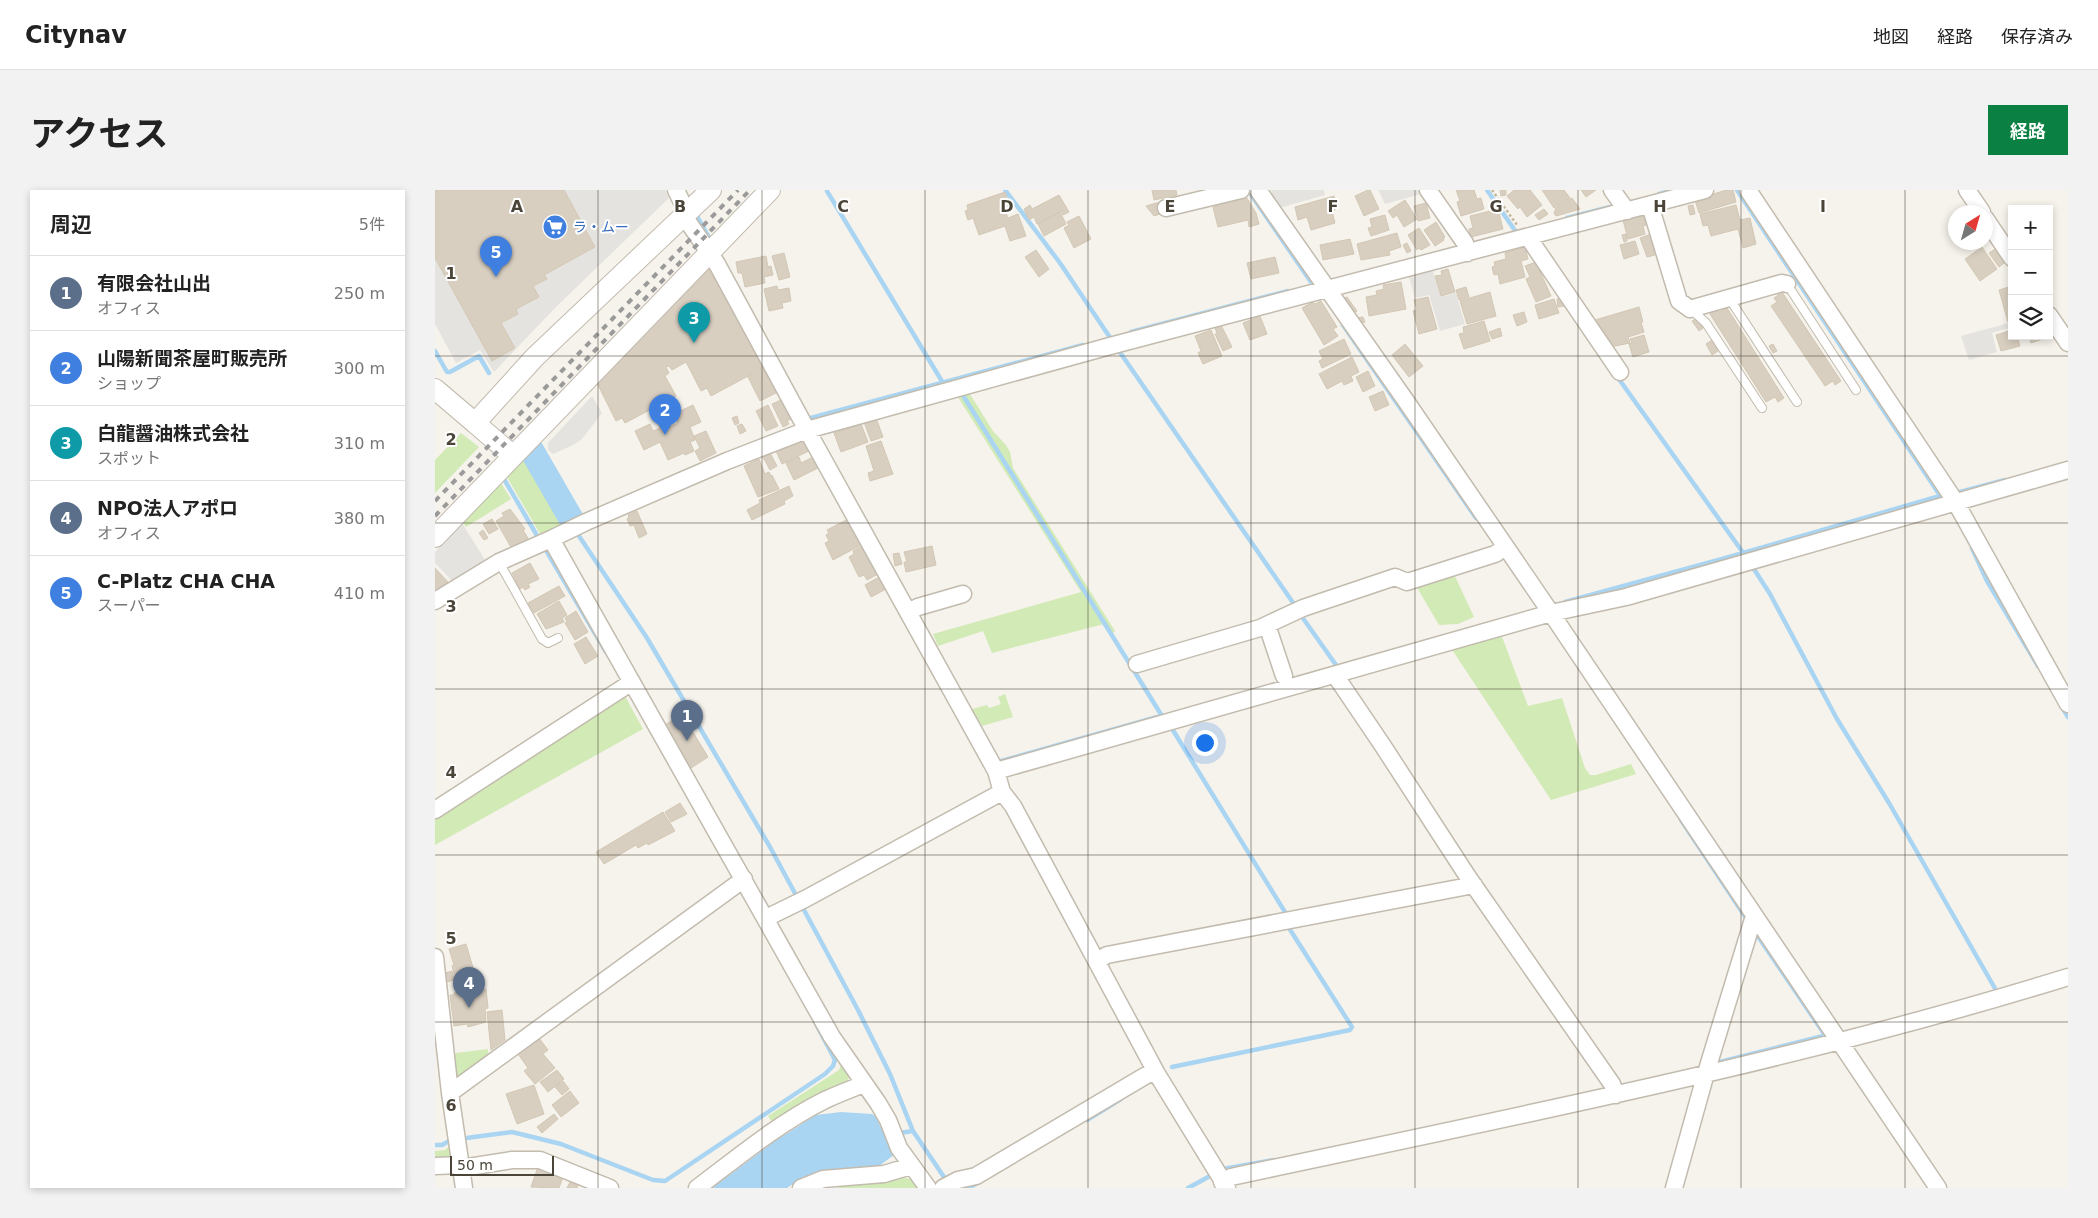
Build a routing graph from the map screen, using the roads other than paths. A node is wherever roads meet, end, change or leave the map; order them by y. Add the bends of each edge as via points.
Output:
1 (676, 190) edge
2 (711, 190) edge
3 (770, 190) edge
4 (1241, 190) edge
5 (1258, 190) edge
6 (1428, 190) edge
7 (1705, 190) edge
8 (1748, 190) edge
9 (1967, 190) edge
10 (1621, 202) edge
11 (1649, 205) junction
12 (1977, 205) edge
13 (1166, 208) dead end
14 (686, 214) junction
15 (1993, 230) edge
16 (1523, 235) junction
17 (1466, 248) junction
18 (707, 249) junction
19 (2008, 252) edge
20 (1787, 284) joint
21 (1328, 290) junction
22 (1729, 298) junction
23 (1690, 309) junction
24 (2053, 321) edge
25 (2068, 343) edge
26 (1620, 372) dead end
27 (435, 389) edge
28 (1856, 390) dead end
29 (1797, 402) dead end
30 (1762, 408) dead end
31 (475, 423) junction
32 (807, 430) junction
33 (512, 455) junction
34 (2068, 470) edge
35 (1955, 502) junction
36 (435, 537) edge
37 (551, 540) junction
38 (1501, 550) junction
39 (499, 562) junction
40 (963, 594) dead end
41 (435, 601) edge
42 (912, 610) junction
43 (1551, 613) junction
44 (1267, 625) junction
45 (558, 638) dead end
46 (1137, 664) dead end
47 (1335, 675) junction
48 (1284, 676) dead end
49 (627, 684) junction
50 (2068, 704) edge
51 (996, 771) junction
52 (1005, 795) junction
53 (435, 810) edge
54 (740, 881) junction
55 (1475, 886) junction
56 (1754, 916) junction
57 (766, 918) junction
58 (435, 957) edge
59 (1102, 958) junction
60 (2068, 977) edge
61 (1839, 1041) junction
62 (1706, 1073) junction
63 (1157, 1074) junction
64 (864, 1084) junction
65 (1614, 1090) junction
66 (450, 1093) junction
67 (435, 1166) edge
68 (911, 1166) junction
69 (463, 1173) edge
70 (1223, 1179) edge
71 (947, 1186) edge
72 (610, 1188) edge
73 (697, 1188) edge
74 (801, 1188) edge
75 (928, 1188) edge
76 (1674, 1188) edge
77 (1938, 1188) edge

1 - 14 street
2 - 14 street
3 - 18 street
4 - 13 street
5 - 21 street
6 - 17 street
7 - 11 street
8 - 35 street
9 - 12 street
10 - 11 street
10 - 16 street
11 - 23 street via 1679,301
14 - 18 street
14 - 31 street via 535,357
15 - 19 street
16 - 17 street
16 - 26 street
17 - 21 street
18 - 32 street
18 - 33 street
20 - 22 street
20 - 28 lane
21 - 32 street
21 - 38 street
22 - 23 street
22 - 29 lane
23 - 30 lane via 1706,323
24 - 25 street
27 - 31 street
31 - 33 street
32 - 37 street via 727,461
32 - 42 street
33 - 36 street
34 - 35 street
35 - 43 street via 1626,597
35 - 50 street
37 - 39 street
37 - 49 street
38 - 43 street
38 - 44 street via 1407,582 1395,577 1298,610
39 - 41 street
39 - 45 lane via 542,639 548,643
40 - 42 street
42 - 51 street
43 - 47 street
43 - 56 street
44 - 46 street
44 - 48 street
47 - 51 street
47 - 55 street
49 - 53 street
49 - 54 street
51 - 52 street
52 - 57 street
52 - 59 street
54 - 57 street
54 - 66 street
55 - 59 street
55 - 65 street
56 - 61 street
56 - 62 street
57 - 64 street via 832,1037
58 - 66 street
59 - 63 street
60 - 61 street
61 - 62 street
61 - 77 street
62 - 65 street
62 - 76 street
63 - 70 street
63 - 71 street via 975,1176
64 - 68 street via 888,1120 899,1148
64 - 73 street via 797,1116
65 - 70 street
66 - 69 street
67 - 69 street
68 - 74 street via 884,1174 823,1179
68 - 75 street
69 - 72 street via 512,1160 540,1160

